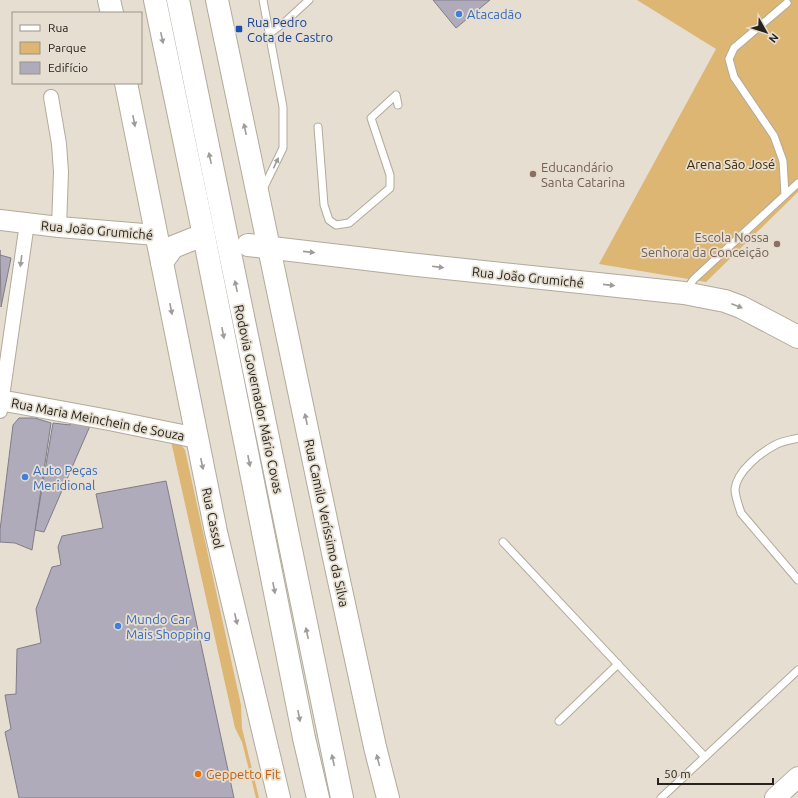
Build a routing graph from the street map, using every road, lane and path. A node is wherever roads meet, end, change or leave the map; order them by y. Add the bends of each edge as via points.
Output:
1 (109, 0) edge
2 (154, 0) edge
3 (178, 0) edge
4 (217, 0) edge
5 (263, 0) edge
6 (309, 0) edge
7 (787, 3) dead end
8 (112, 12) edge
9 (269, 34) junction
10 (126, 84) edge
11 (51, 97) dead end
12 (398, 105) dead end
13 (318, 127) dead end
14 (798, 183) edge
15 (785, 195) junction
16 (259, 198) junction
17 (0, 220) edge
18 (27, 223) junction
19 (59, 227) junction
20 (156, 235) junction
21 (260, 250) junction
22 (162, 262) junction
23 (684, 293) junction
24 (798, 337) edge
25 (1, 404) edge
26 (197, 438) junction
27 (798, 438) edge
28 (503, 542) dead end
29 (798, 580) edge
30 (618, 664) junction
31 (798, 670) edge
32 (559, 721) dead end
33 (705, 757) junction
34 (798, 777) edge
35 (278, 798) edge
36 (318, 798) edge
37 (342, 798) edge
38 (388, 798) edge
39 (661, 798) edge
40 (775, 798) edge

1 - 8 main road
2 -> 36 main road, Rodovia Governador Mário Covas
37 -> 3 main road, Rodovia Governador Mário Covas
16 -> 4 main road
5 - 9 lane
6 - 9 lane
7 - 15 lane via 734,48 729,59 734,77 774,136 783,161
16 -> 9 lane via 282,148 283,107
10 -> 20 main road, Rua Cassol
11 - 19 street via 61,172
12 - 13 lane via 396,95 371,118 390,175 390,188 349,223 336,225 329,220 324,205
14 - 15 lane
15 - 23 lane via 694,279
16 - 21 main road
17 - 18 main road, Rua João Grumiché
18 - 19 main road, Rua João Grumiché
18 -> 25 street
19 - 20 main road, Rua João Grumiché
20 - 22 main road, Rua Cassol
20 - 22 main road, Rua João Grumiché via 193,239 174,247
21 -> 23 main road, Rua João Grumiché
38 -> 21 main road, Rua Camilo Veríssimo da Silva via 337,568
22 -> 26 main road, Rua Cassol
23 -> 24 main road, Rua João Grumiché via 741,307
25 - 26 main road, Rua Maria Meinchein de Souza via 109,420
26 -> 35 main road, Rua Cassol via 228,588
27 - 29 lane via 777,444 760,455 744,470 735,490 742,514
28 - 30 lane
30 - 32 lane
30 - 33 lane
31 - 33 lane
33 - 39 lane
34 - 40 main road

